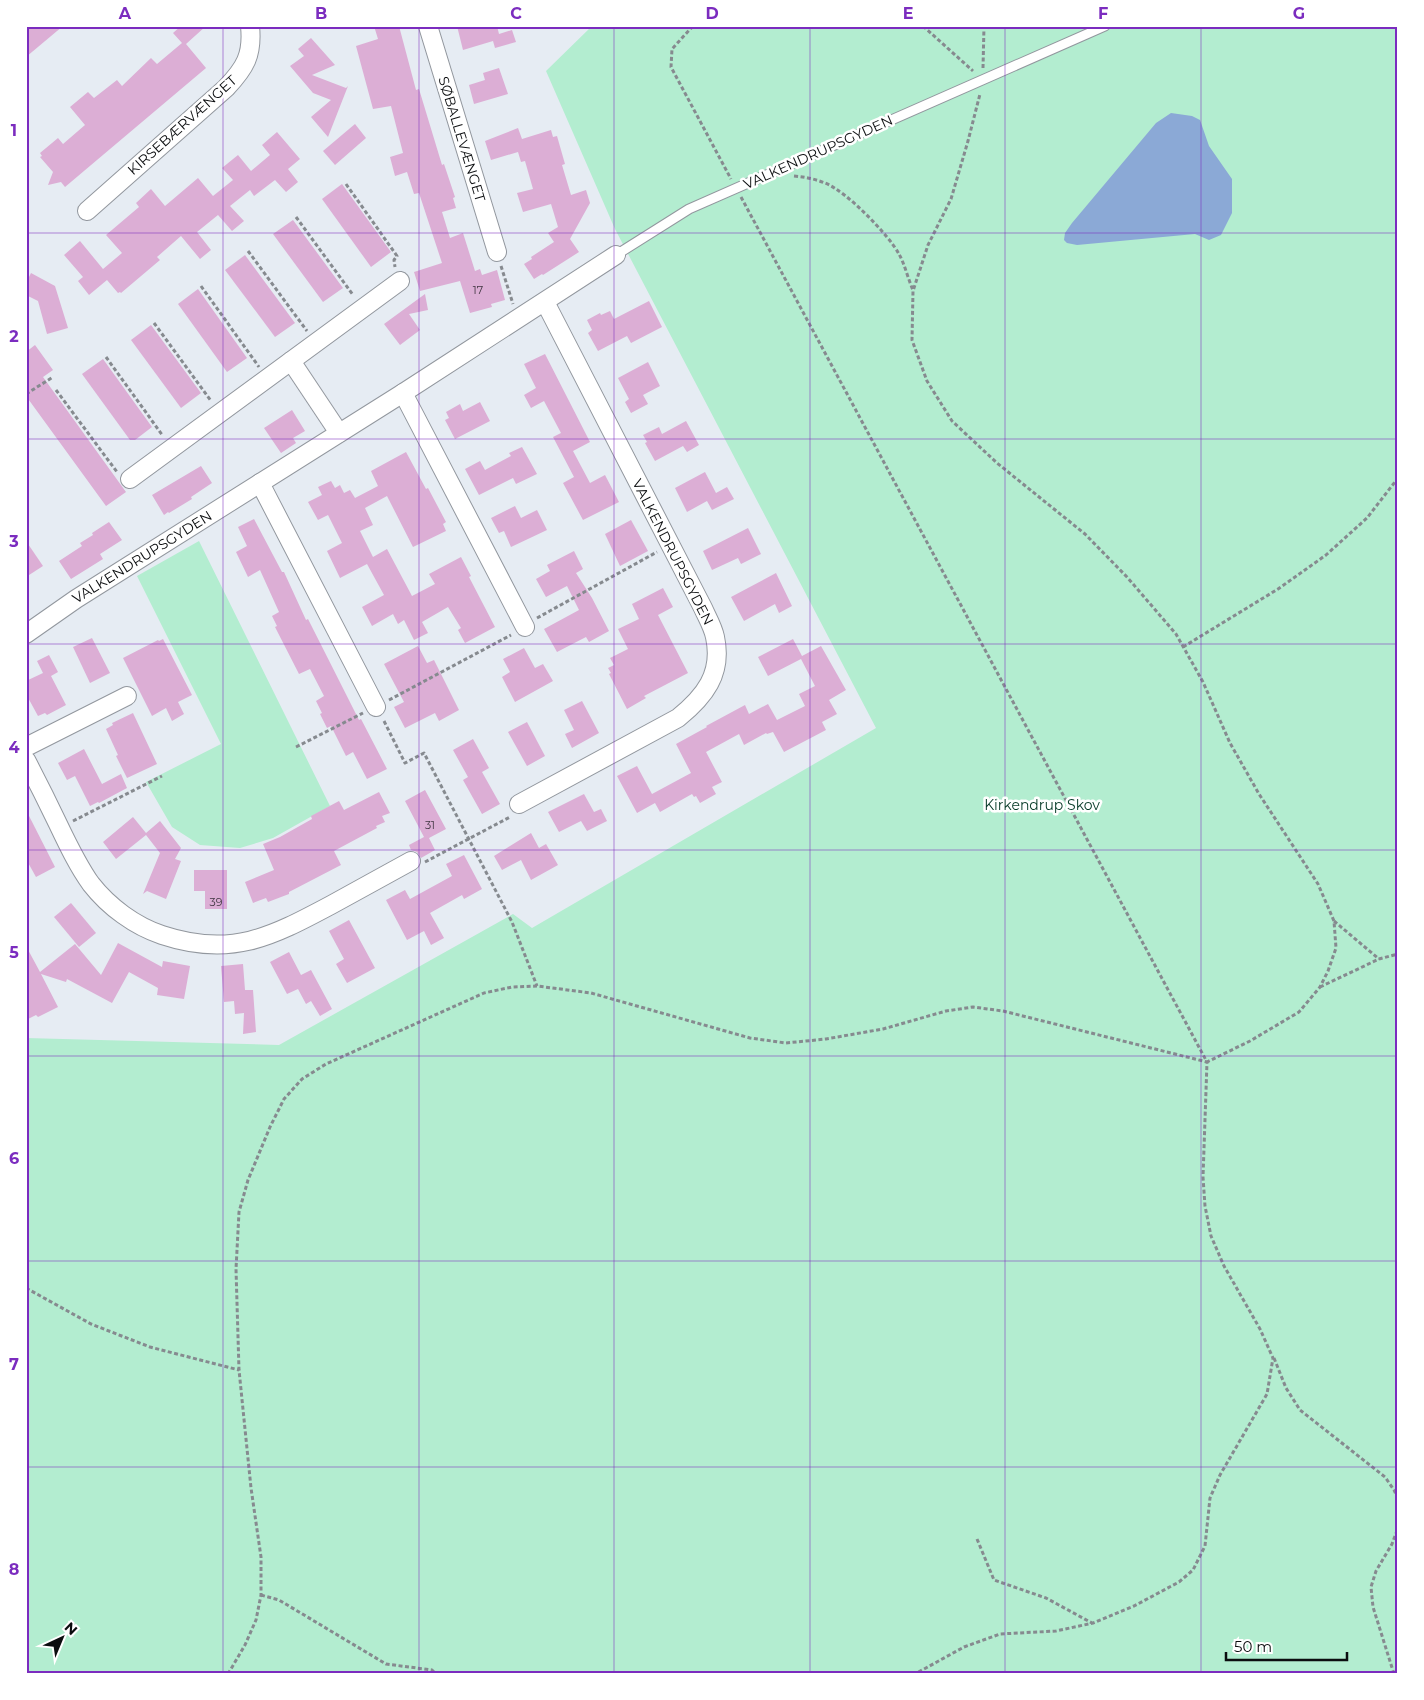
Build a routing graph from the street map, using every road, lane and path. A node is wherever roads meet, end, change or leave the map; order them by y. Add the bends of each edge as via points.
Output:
1 (250, 26) edge
2 (428, 26) edge
3 (693, 26) edge
4 (923, 26) edge
5 (984, 26) edge
6 (1105, 26) edge
7 (983, 80) junction
8 (768, 174) junction
9 (346, 184) dead end
10 (736, 188) junction
11 (87, 211) dead end
12 (296, 217) dead end
13 (248, 252) dead end
14 (497, 252) joint
15 (616, 255) joint
16 (400, 282) joint
17 (201, 286) dead end
18 (913, 291) junction
19 (545, 302) junction
20 (363, 308) junction
21 (517, 320) junction
22 (154, 323) dead end
23 (315, 343) junction
24 (106, 357) dead end
25 (291, 361) junction
26 (53, 377) dead end
27 (267, 378) junction
28 (56, 390) dead end
29 (403, 393) junction
30 (26, 394) edge
31 (220, 413) junction
32 (340, 433) junction
33 (171, 449) junction
34 (1398, 478) edge
35 (130, 479) joint
36 (260, 483) junction
37 (670, 545) junction
38 (525, 627) junction
39 (26, 634) edge
40 (1183, 647) junction
41 (127, 696) dead end
42 (376, 707) junction
43 (26, 747) edge
44 (296, 747) dead end
45 (26, 760) edge
46 (162, 776) dead end
47 (518, 804) joint
48 (60, 827) junction
49 (468, 840) junction
50 (411, 861) joint
51 (1334, 921) junction
52 (1398, 954) edge
53 (1379, 959) junction
54 (537, 986) junction
55 (1320, 987) junction
56 (1207, 1062) junction
57 (26, 1288) edge
58 (1273, 1358) junction
59 (239, 1370) junction
60 (1398, 1499) edge
61 (1398, 1528) edge
62 (977, 1539) dead end
63 (261, 1595) junction
64 (1092, 1623) junction
65 (228, 1674) edge
66 (436, 1674) edge
67 (915, 1674) edge
68 (1394, 1674) edge

1 - 11 street, KIRSEBÆRVÆNGET via 249,54 238,75
2 - 14 street, SØBALLEVÆNGET
3 - 10 path via 672,49 671,67
4 - 7 path
5 - 7 path
6 - 7 lane, VALKENDRUPSGYDEN
7 - 8 lane, VALKENDRUPSGYDEN
7 - 18 path via 951,199 928,245
8 - 10 lane, VALKENDRUPSGYDEN
8 - 18 path via 806,177 826,183 852,200 899,254
9 - 16 path via 397,256 394,260
10 - 15 lane, VALKENDRUPSGYDEN via 689,209
10 - 56 path
12 - 20 path
13 - 23 path
14 - 21 path
15 - 19 street, VALKENDRUPSGYDEN
16 - 20 street
17 - 27 path
18 - 40 path via 912,340 927,381 952,421 997,463 1085,534 1127,576 1176,634
19 - 21 street, VALKENDRUPSGYDEN
19 - 37 street, VALKENDRUPSGYDEN
20 - 23 street
21 - 29 street, VALKENDRUPSGYDEN
22 - 31 path
23 - 25 street
24 - 33 path
25 - 27 street
25 - 32 street
26 - 30 path
27 - 31 street
28 - 35 path via 121,479
29 - 32 street, VALKENDRUPSGYDEN
29 - 38 street
31 - 33 street
32 - 36 street, VALKENDRUPSGYDEN
33 - 35 street
34 - 40 path via 1367,518 1326,555 1278,589
36 - 39 street, VALKENDRUPSGYDEN
36 - 42 street
37 - 38 path via 540,615
37 - 47 street, VALKENDRUPSGYDEN via 715,636 716,664 709,686 678,718
38 - 42 path
40 - 51 path via 1230,743 1318,884
41 - 43 street
42 - 44 path
42 - 49 path via 405,763 424,753
45 - 48 street
46 - 48 path
47 - 49 path via 514,815
48 - 50 street via 91,884 110,904 152,932 209,945 244,942 290,927
49 - 50 path via 418,866
49 - 54 path via 512,922
51 - 53 path
51 - 55 path via 1336,948
52 - 53 path
53 - 55 path
54 - 56 path via 591,993 750,1038 786,1043 883,1029 972,1007 1003,1011
54 - 59 path via 484,993 335,1060 302,1079 284,1099 248,1180 239,1212 236,1269
55 - 56 path via 1300,1012 1250,1042
56 - 58 path via 1203,1177 1211,1236
57 - 59 path via 92,1324 150,1347
58 - 60 path via 1300,1410 1385,1477
58 - 64 path via 1267,1394 1210,1498 1205,1546 1193,1570 1179,1582 1134,1606
59 - 63 path via 261,1557
61 - 68 path via 1371,1588 1373,1607
62 - 64 path via 994,1580 1046,1598
63 - 65 path via 256,1620
63 - 66 path via 279,1600 386,1664 432,1670
64 - 67 path via 1056,1631 1000,1634 964,1647

